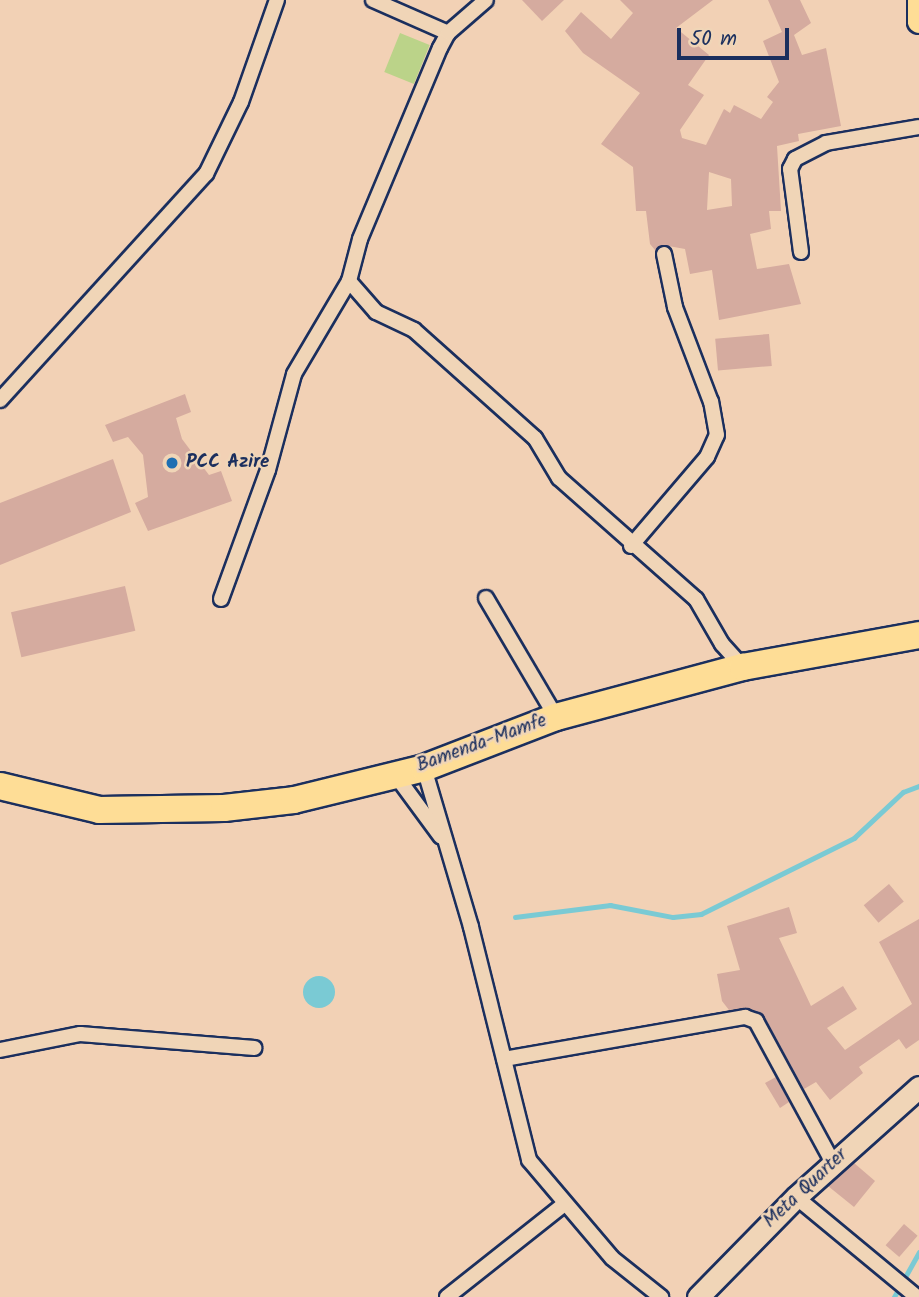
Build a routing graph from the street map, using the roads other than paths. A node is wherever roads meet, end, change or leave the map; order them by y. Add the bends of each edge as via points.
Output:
1 (277, 0) edge
2 (373, 0) edge
3 (486, 0) edge
4 (919, 0) edge
5 (919, 21) edge
6 (448, 33) junction
7 (919, 127) edge
8 (801, 253) dead end
9 (664, 254) dead end
10 (349, 281) junction
11 (0, 400) edge
12 (631, 546) junction
13 (486, 598) dead end
14 (221, 599) dead end
15 (919, 635) edge
16 (743, 667) junction
17 (556, 717) junction
18 (424, 768) junction
19 (394, 773) junction
20 (0, 786) edge
21 (449, 849) junction
22 (254, 1048) dead end
23 (0, 1049) edge
24 (504, 1059) junction
25 (919, 1087) edge
26 (833, 1163) junction
27 (796, 1196) junction
28 (562, 1206) junction
29 (447, 1297) edge
30 (661, 1297) edge
31 (698, 1297) edge
32 (917, 1297) edge

1 - 11 street via 241,102 206,174
2 - 6 street
3 - 6 street
4 - 5 main road
6 - 10 street via 360,239
7 - 8 street via 825,143 794,159 790,169
9 - 12 street via 675,307 711,402 717,435 707,457
10 - 12 street via 376,312 414,330 535,438 559,478
10 - 14 street via 294,374 268,470
12 - 16 street via 696,599 722,644
13 - 17 street
15 - 16 highway, Bamenda-Mamfe
16 - 17 highway, Bamenda-Mamfe
17 - 18 highway, Bamenda-Mamfe
18 - 19 highway, Bamenda-Mamfe
18 - 21 street
19 - 20 highway, Bamenda-Mamfe via 294,800 224,808 99,810
19 - 21 street
21 - 24 street
22 - 23 street via 80,1034
24 - 26 street via 745,1017 756,1021
24 - 28 street via 529,1160
25 - 26 main road, Meta Quarter
26 - 27 main road, Meta Quarter
27 - 31 main road, Meta Quarter
27 - 32 street
28 - 29 street
28 - 30 street via 612,1258

